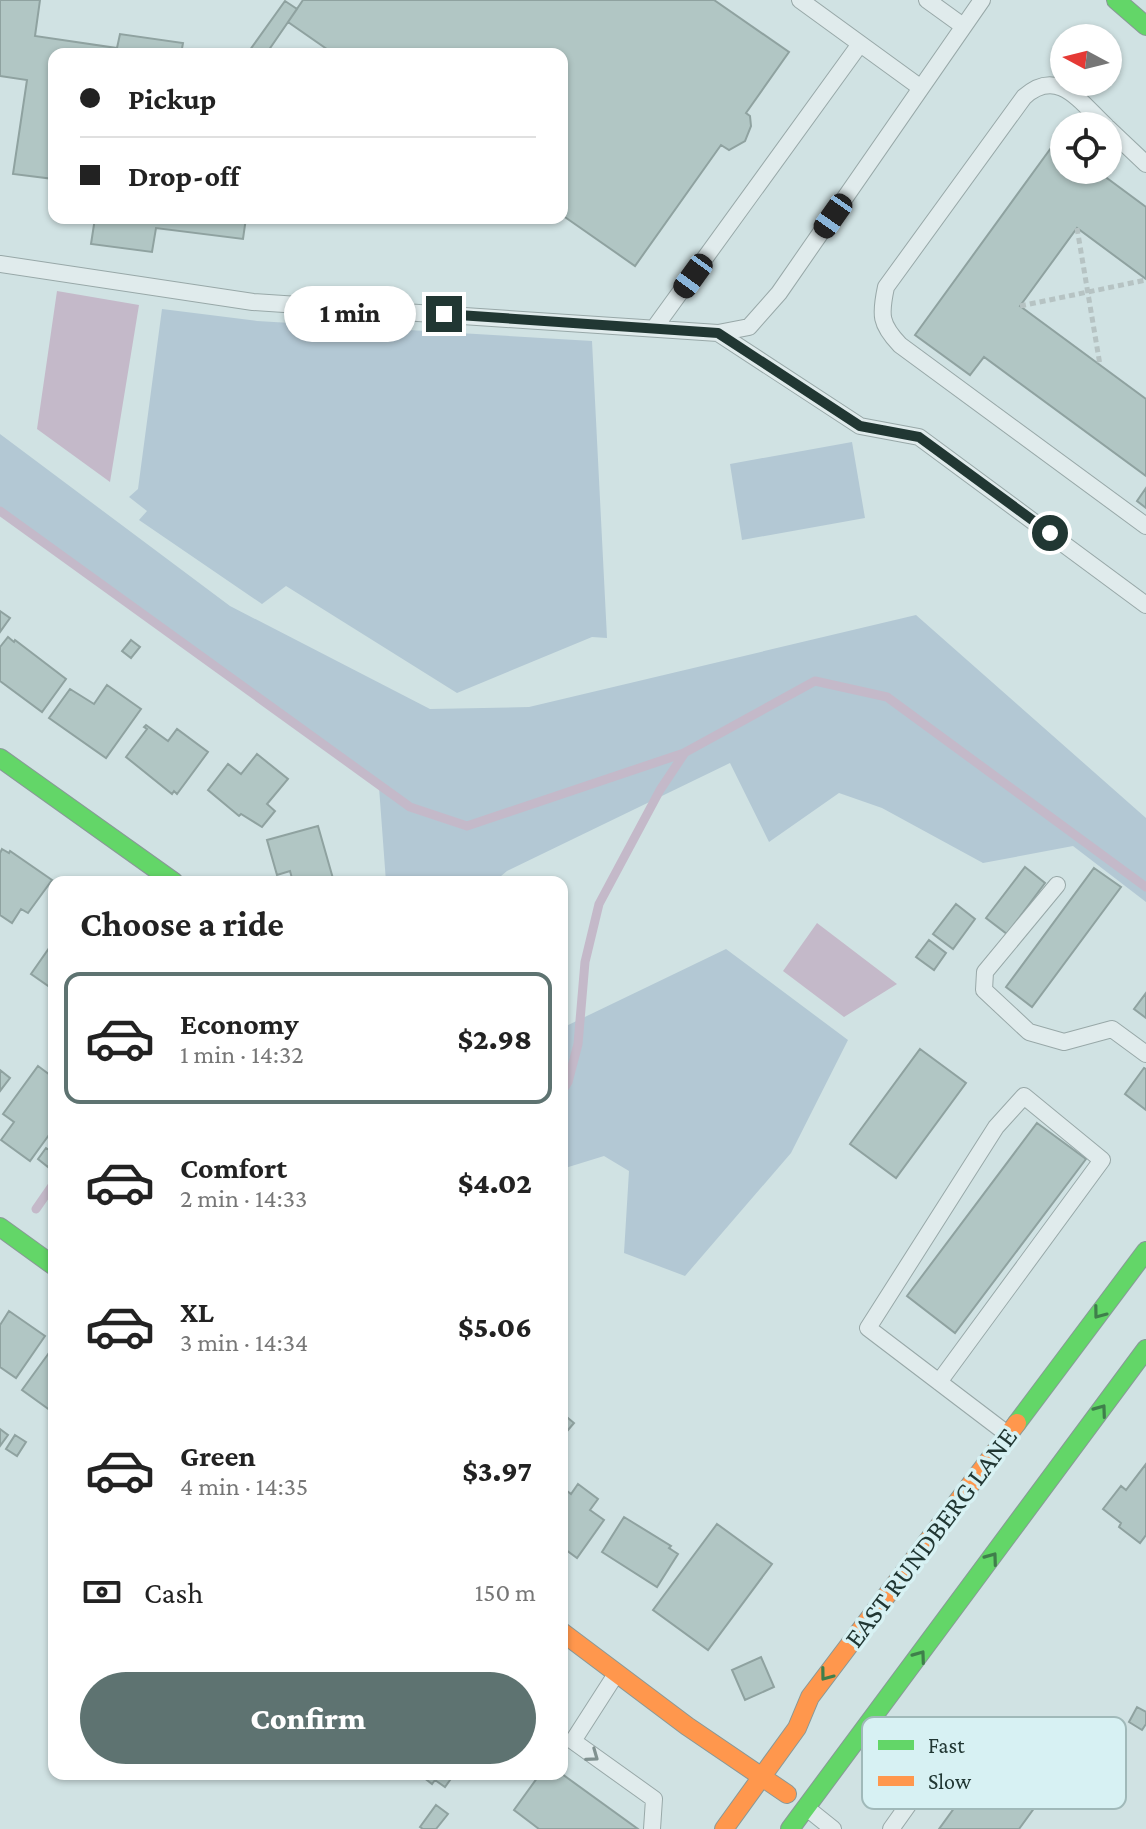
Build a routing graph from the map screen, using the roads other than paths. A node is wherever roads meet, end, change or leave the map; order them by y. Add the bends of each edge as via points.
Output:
1 (800, 0) edge
2 (927, 0) edge
3 (982, 0) edge
4 (1116, 0) edge
5 (963, 26) junction
6 (1146, 26) edge
7 (860, 44) junction
8 (921, 88) junction
9 (1091, 112) edge
10 (1122, 141) edge
11 (1146, 164) edge
12 (0, 264) edge
13 (655, 327) junction
14 (718, 333) junction
15 (1146, 526) edge
16 (1146, 605) edge
17 (0, 758) edge
18 (166, 876) edge
19 (1057, 885) dead end
20 (1146, 1054) edge
21 (0, 1227) edge
22 (1146, 1251) edge
23 (48, 1262) edge
24 (1146, 1349) edge
25 (939, 1382) junction
26 (1014, 1439) junction
27 (568, 1636) edge
28 (617, 1673) junction
29 (872, 1717) edge
30 (862, 1731) edge
31 (762, 1776) junction
32 (807, 1808) junction
33 (905, 1809) edge
34 (652, 1829) edge
35 (724, 1829) edge
36 (790, 1829) edge
37 (833, 1829) edge
38 (891, 1829) edge

1 - 7 lane
2 - 5 lane
3 - 5 lane
4 - 6 main road
5 - 8 lane
7 - 8 lane
7 - 13 lane
8 - 14 lane via 779,293 749,327
9 - 15 lane via 1064,87 1050,84 1024,97 886,287 883,322 900,345
10 - 11 lane
12 - 13 lane via 253,302
13 - 14 lane
14 - 16 lane via 860,426 919,437
17 - 18 main road
19 - 20 lane via 985,972 984,990 1029,1032 1064,1042 1112,1029
21 - 23 main road
22 -> 26 main road, EAST RUNDBERG LANE
29 -> 24 main road via 1050,1467
25 - 25 lane via 868,1328 996,1127 1024,1096 1102,1160
25 - 26 lane
26 -> 31 main road, EAST RUNDBERG LANE via 810,1697 797,1728
27 - 28 main road
28 - 31 main road
28 -> 34 lane via 573,1741 654,1799
32 -> 30 main road
31 - 32 main road
31 - 35 main road, EAST RUNDBERG LANE
32 - 36 main road
32 - 37 lane
33 - 38 lane

